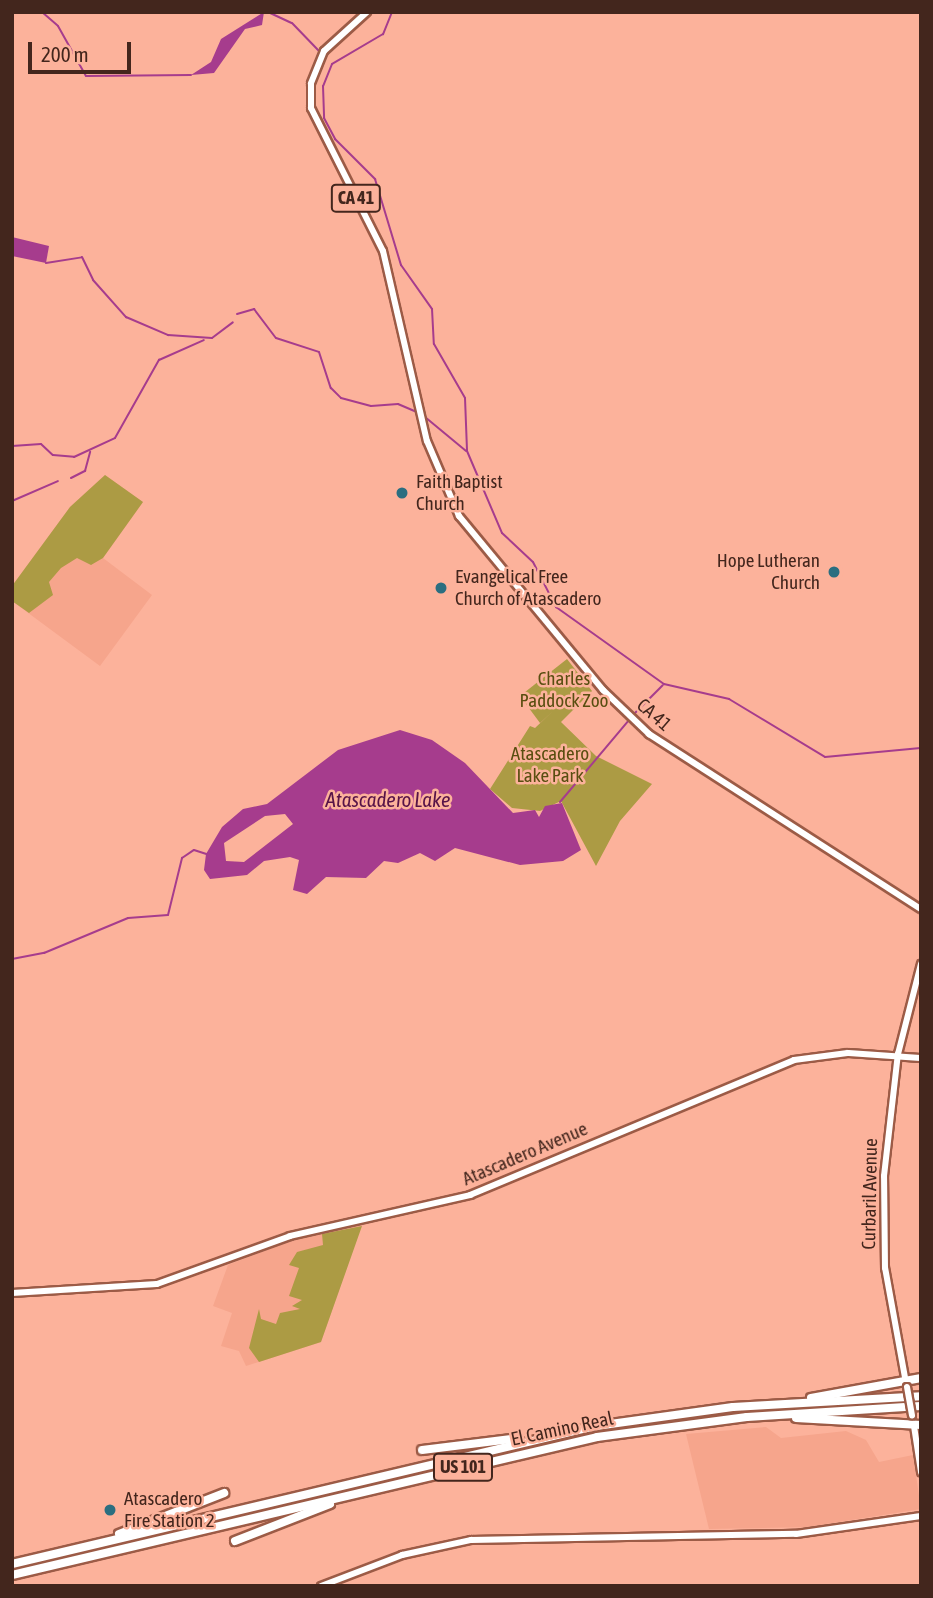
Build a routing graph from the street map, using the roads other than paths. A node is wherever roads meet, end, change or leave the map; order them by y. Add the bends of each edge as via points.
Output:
1 (367, 12) edge
2 (921, 909) edge
3 (921, 964) edge
4 (898, 1054) junction
5 (921, 1058) edge
6 (12, 1293) edge
7 (921, 1378) edge
8 (906, 1382) junction
9 (921, 1396) edge
10 (795, 1402) junction
11 (921, 1406) edge
12 (747, 1417) junction
13 (917, 1426) edge
14 (549, 1435) junction
15 (422, 1450) dead end
16 (921, 1451) edge
17 (921, 1472) edge
18 (391, 1484) junction
19 (223, 1493) dead end
20 (921, 1516) edge
21 (235, 1541) dead end
22 (98, 1544) junction
23 (12, 1564) edge
24 (12, 1575) edge
25 (321, 1586) edge

1 - 2 main road, CA 41 / CA 41 via 324,51 311,84 311,108 383,251 427,441 459,516 603,690 649,734
3 - 4 main road, Curbaril Avenue
4 - 5 main road, Atascadero Avenue
4 - 6 main road, Atascadero Avenue via 848,1053 768,1068 470,1195 290,1236 176,1279 128,1288
4 - 8 main road, Curbaril Avenue via 884,1220
7 - 8 highway
8 - 10 highway
8 - 13 main road, Curbaril Avenue, bridge
9 - 10 highway, El Camino Real / US 101
10 - 14 highway, El Camino Real / US 101
11 - 12 highway, El Camino Real / US 101
12 - 13 highway
12 - 18 highway, El Camino Real / US 101 via 597,1437
13 - 16 main road, Curbaril Avenue
13 - 17 main road, Curbaril Avenue
14 - 15 highway
14 - 22 highway, El Camino Real / US 101
18 - 21 highway
18 - 24 highway, El Camino Real / US 101
19 - 22 highway
20 - 25 main road via 790,1535 471,1540 402,1555
22 - 23 highway, El Camino Real / US 101

